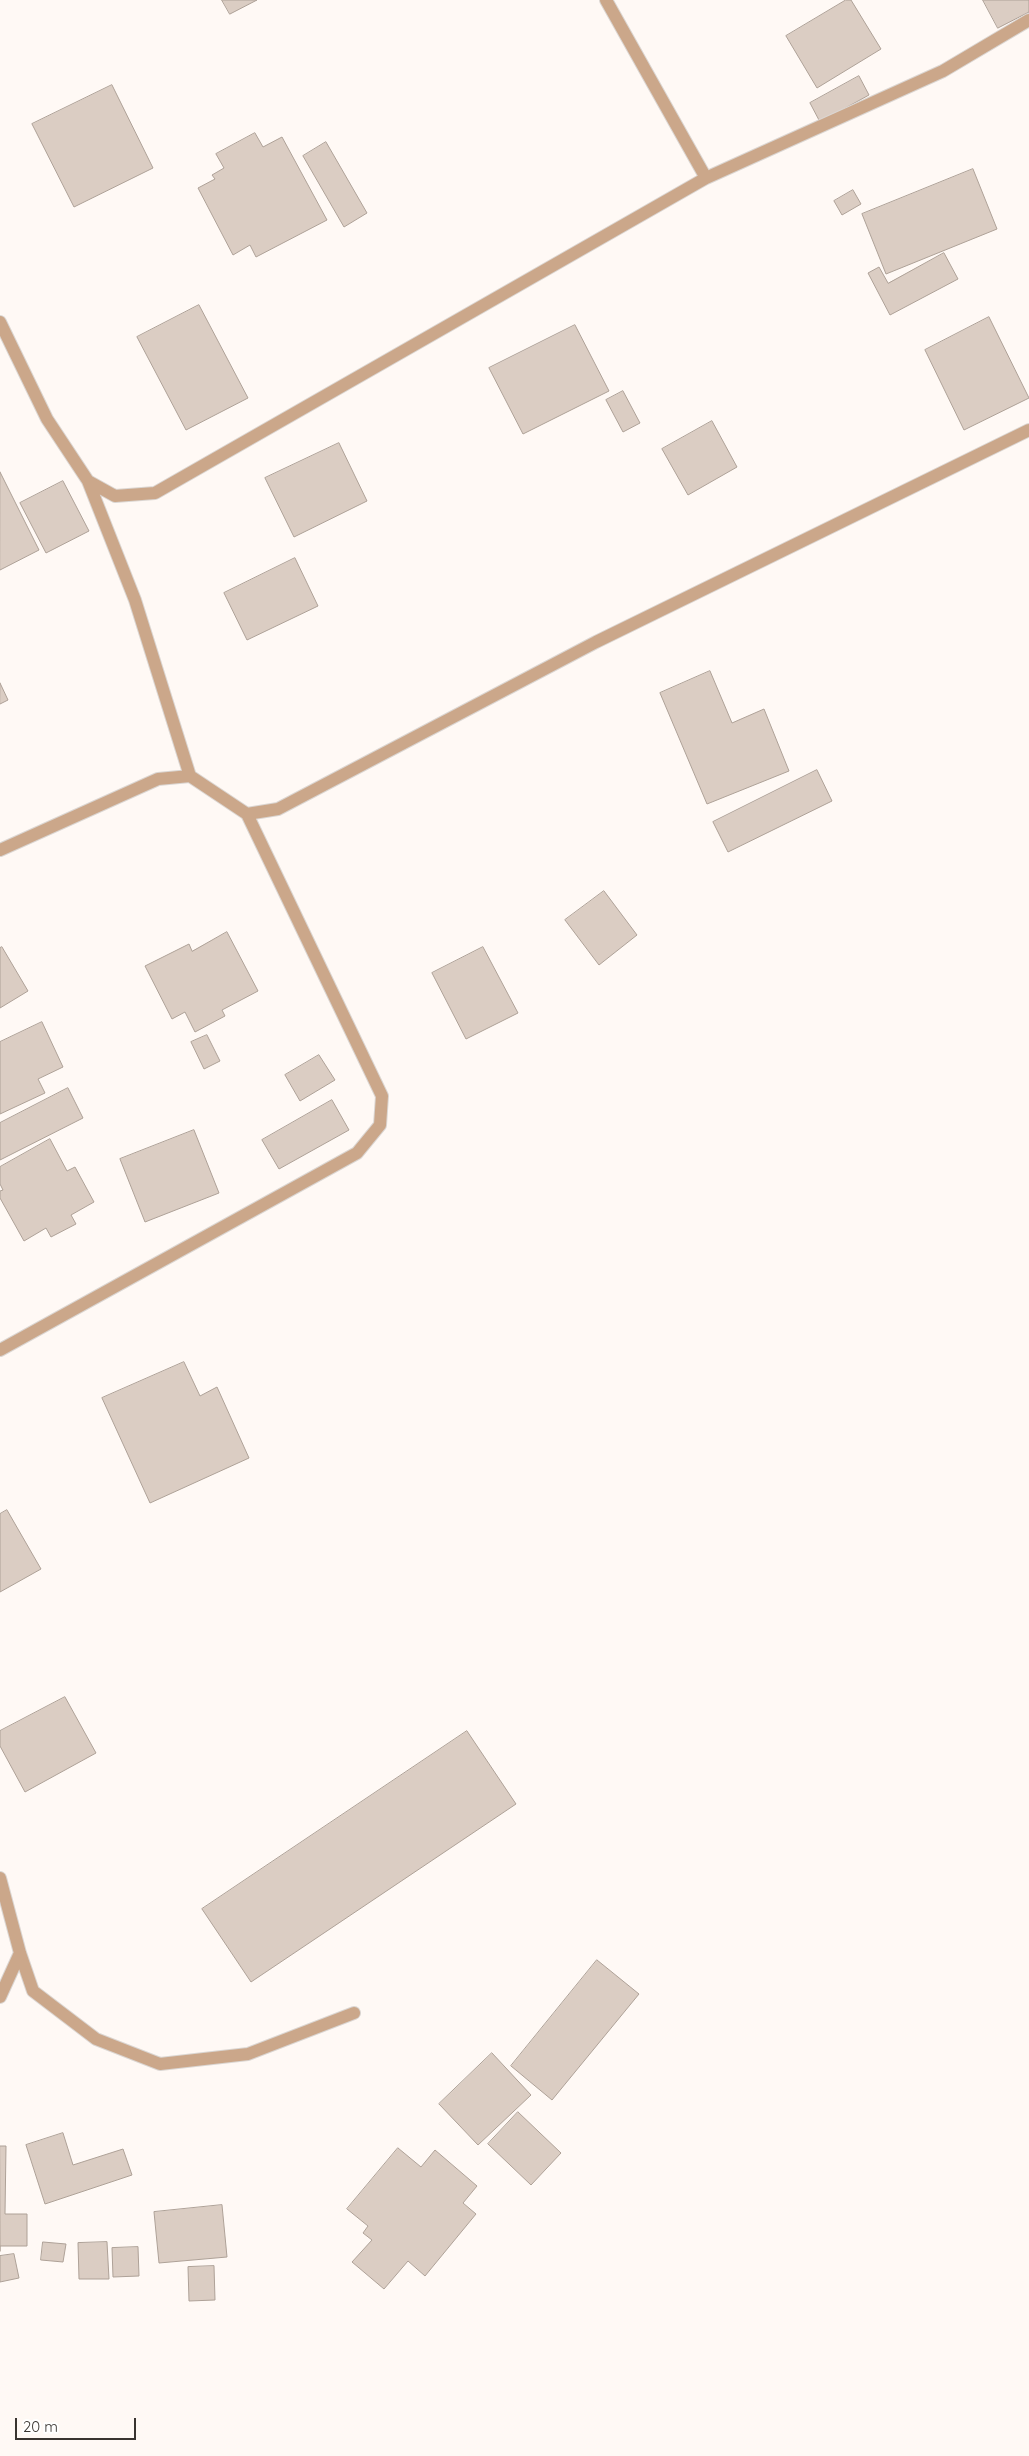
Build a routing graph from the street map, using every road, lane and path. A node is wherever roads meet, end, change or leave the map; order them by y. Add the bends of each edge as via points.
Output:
1 (606, 0) edge
2 (1029, 20) edge
3 (706, 178) junction
4 (0, 322) edge
5 (1029, 430) edge
6 (88, 481) junction
7 (190, 776) junction
8 (247, 814) junction
9 (0, 850) edge
10 (0, 1350) edge
11 (0, 1878) edge
12 (20, 1953) junction
13 (0, 1997) edge
14 (354, 2013) dead end

1 - 3 street
2 - 3 street via 943,71
3 - 6 street via 155,493 115,496
4 - 6 street via 47,419
5 - 8 street via 596,642 278,809
6 - 7 street via 135,600
7 - 8 street
7 - 9 street via 158,779
8 - 10 street via 379,1088 382,1096 380,1125 357,1153
11 - 12 street
12 - 13 street
12 - 14 street via 33,1991 96,2040 160,2064 248,2054

